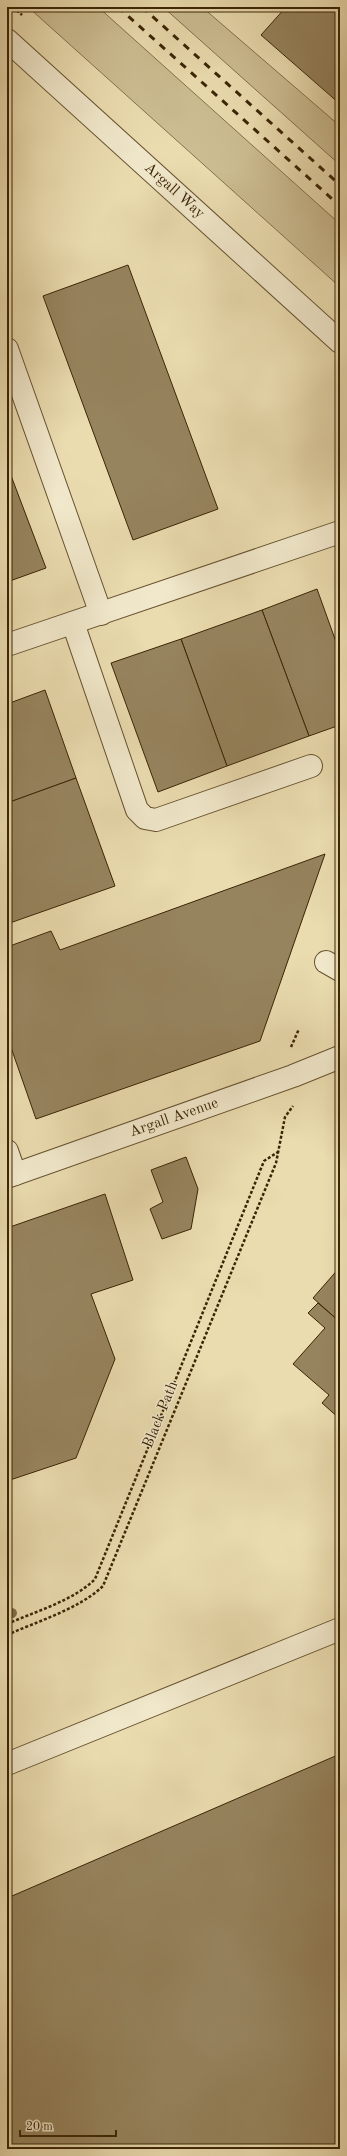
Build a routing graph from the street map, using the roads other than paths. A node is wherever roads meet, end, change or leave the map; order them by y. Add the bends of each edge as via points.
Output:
1 (7, 40) edge
2 (340, 342) edge
3 (7, 349) edge
4 (340, 532) edge
5 (101, 614) junction
6 (73, 623) junction
7 (7, 645) edge
8 (310, 766) dead end
9 (340, 1057) edge
10 (7, 1151) edge
11 (11, 1175) edge
12 (340, 1628) edge
13 (7, 1764) edge

1 - 2 street, Argall Way
3 - 5 street
4 - 5 street
5 - 6 street
6 - 7 street
6 - 8 street via 137,810 144,818 156,820
9 - 11 street, Argall Avenue via 293,1076
10 - 11 street
12 - 13 street

